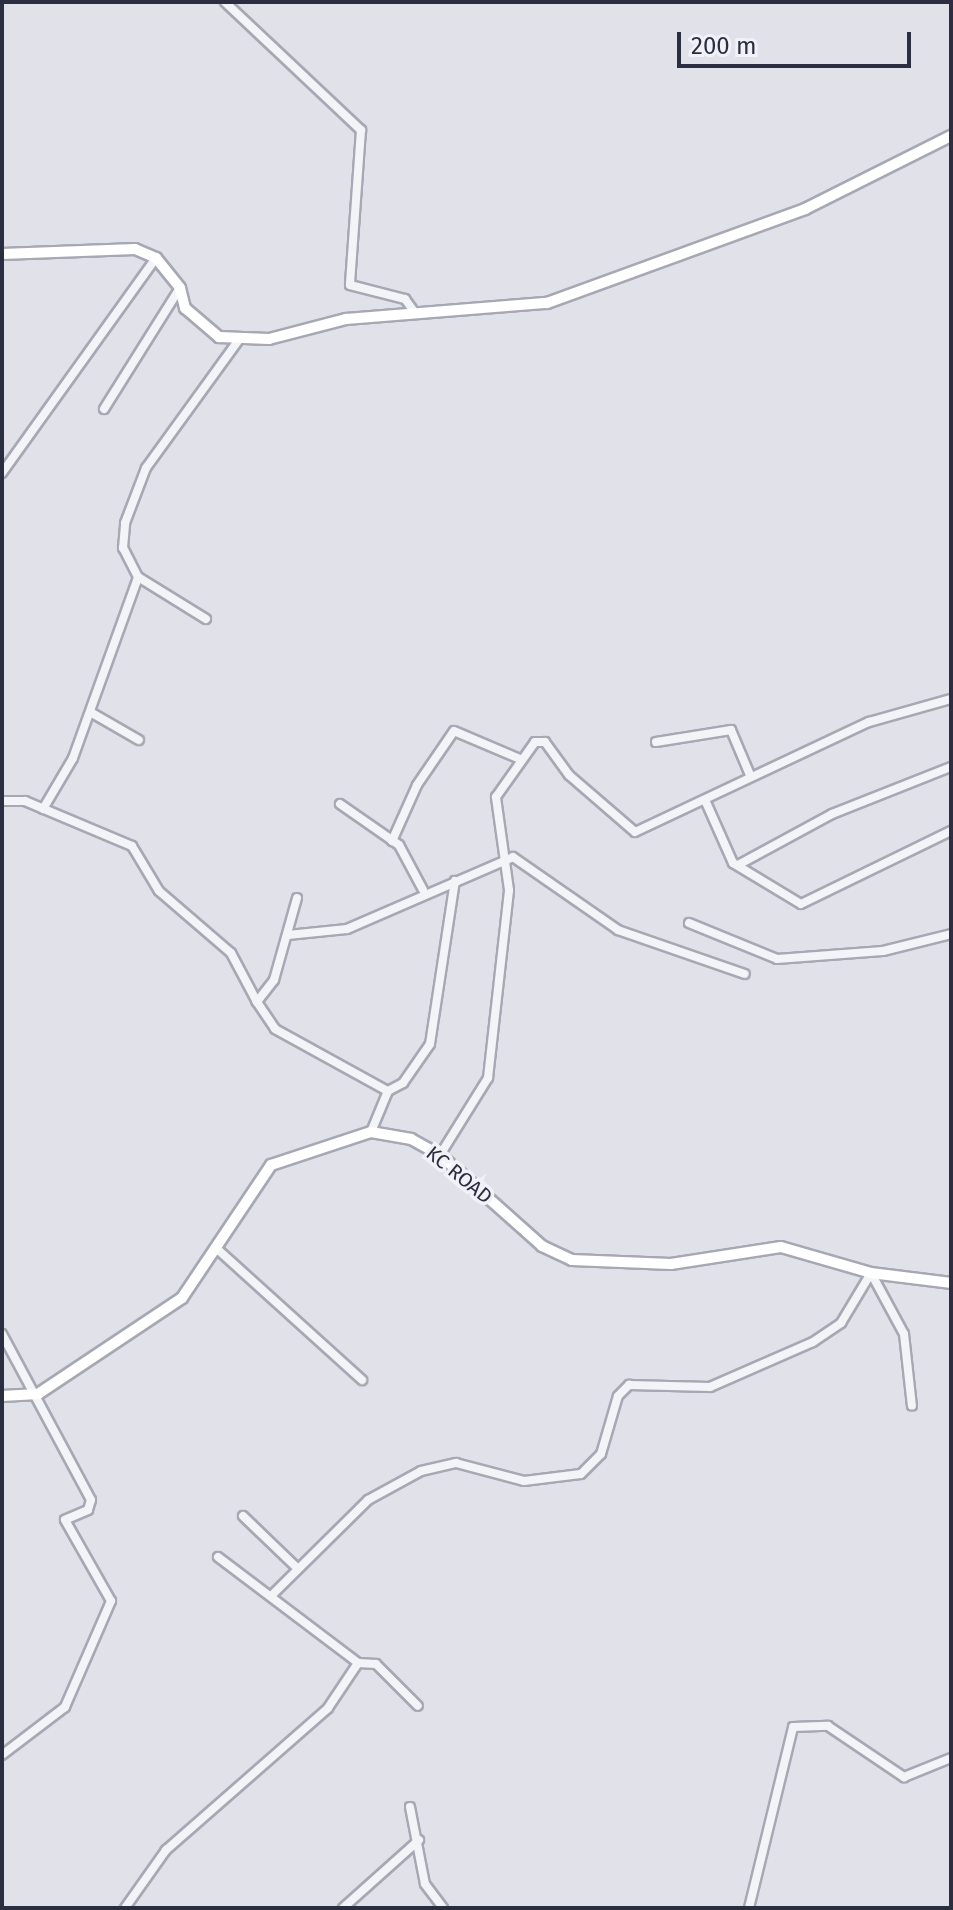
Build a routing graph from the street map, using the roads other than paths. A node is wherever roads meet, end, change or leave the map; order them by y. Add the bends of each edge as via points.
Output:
1 (225, 2) edge
2 (951, 136) edge
3 (2, 254) edge
4 (156, 258) junction
5 (180, 288) junction
6 (415, 313) junction
7 (238, 341) junction
8 (104, 409) dead end
9 (2, 473) edge
10 (138, 577) junction
11 (206, 619) dead end
12 (951, 699) edge
13 (92, 713) junction
14 (139, 740) dead end
15 (656, 742) dead end
16 (520, 759) junction
17 (951, 767) edge
18 (750, 775) junction
19 (705, 800) junction
20 (2, 801) edge
21 (340, 804) dead end
22 (43, 809) junction
23 (951, 831) edge
24 (392, 841) junction
25 (505, 858) junction
26 (738, 865) junction
27 (455, 881) junction
28 (423, 890) junction
29 (297, 898) dead end
30 (689, 923) dead end
31 (951, 934) edge
32 (288, 935) junction
33 (745, 974) dead end
34 (257, 1002) junction
35 (388, 1091) junction
36 (371, 1132) junction
37 (440, 1155) junction
38 (216, 1248) junction
39 (871, 1273) junction
40 (951, 1283) edge
41 (2, 1334) edge
42 (362, 1380) dead end
43 (38, 1394) junction
44 (2, 1396) edge
45 (912, 1406) dead end
46 (243, 1516) dead end
47 (218, 1557) dead end
48 (295, 1566) junction
49 (272, 1595) junction
50 (358, 1663) junction
51 (418, 1706) dead end
52 (2, 1755) edge
53 (951, 1758) edge
54 (410, 1807) dead end
55 (419, 1840) junction
56 (125, 1908) edge
57 (343, 1908) edge
58 (443, 1908) edge
59 (749, 1908) edge

1 - 6 street via 361,130 350,285 405,299
2 - 6 main road via 805,209 547,303
3 - 4 main road via 96,246
4 - 5 main road
4 - 9 street
5 - 7 main road via 185,308 219,337
5 - 8 street
6 - 7 main road
7 - 10 street via 132,495 123,548
10 - 11 street
10 - 13 street
12 - 18 street via 907,706
13 - 14 street
13 - 22 street
15 - 18 street via 731,730
16 - 19 street via 535,742 545,742 569,775 635,832
16 - 24 street via 454,731 417,785
16 - 25 street via 496,797
17 - 26 street via 832,814
18 - 19 street
19 - 26 street via 723,852
20 - 22 street
21 - 24 street
22 - 34 street via 132,846 159,891 231,953
23 - 26 street via 801,904
24 - 28 street
25 - 27 street
25 - 33 street via 513,857 618,930
25 - 37 street via 509,890 488,1078
27 - 28 street
27 - 35 street via 430,1044 422,1062
28 - 32 street via 347,929
29 - 32 street
30 - 31 street via 777,959 883,951
32 - 34 street via 274,980
34 - 35 street via 275,1029
35 - 36 street
36 - 37 main road, KC ROAD via 411,1139
36 - 38 main road, KC ROAD via 271,1165
37 - 39 main road, KC ROAD via 542,1246 572,1260 671,1264 781,1247
38 - 42 street
38 - 43 main road, KC ROAD via 182,1298
39 - 40 main road, KC ROAD
39 - 45 street via 904,1334
39 - 48 street via 841,1323 813,1342 710,1387 629,1385 618,1396 601,1454 581,1474 524,1481 439,1464 368,1500
41 - 43 street
43 - 44 main road
43 - 52 street via 91,1500 88,1510 65,1520 111,1601 65,1707
46 - 48 street
47 - 49 street
48 - 49 street
49 - 50 street
50 - 51 street via 376,1664
50 - 56 street via 328,1708 166,1850
53 - 59 street via 904,1777 828,1726 793,1727
54 - 55 street
55 - 57 street
55 - 58 street via 425,1884

